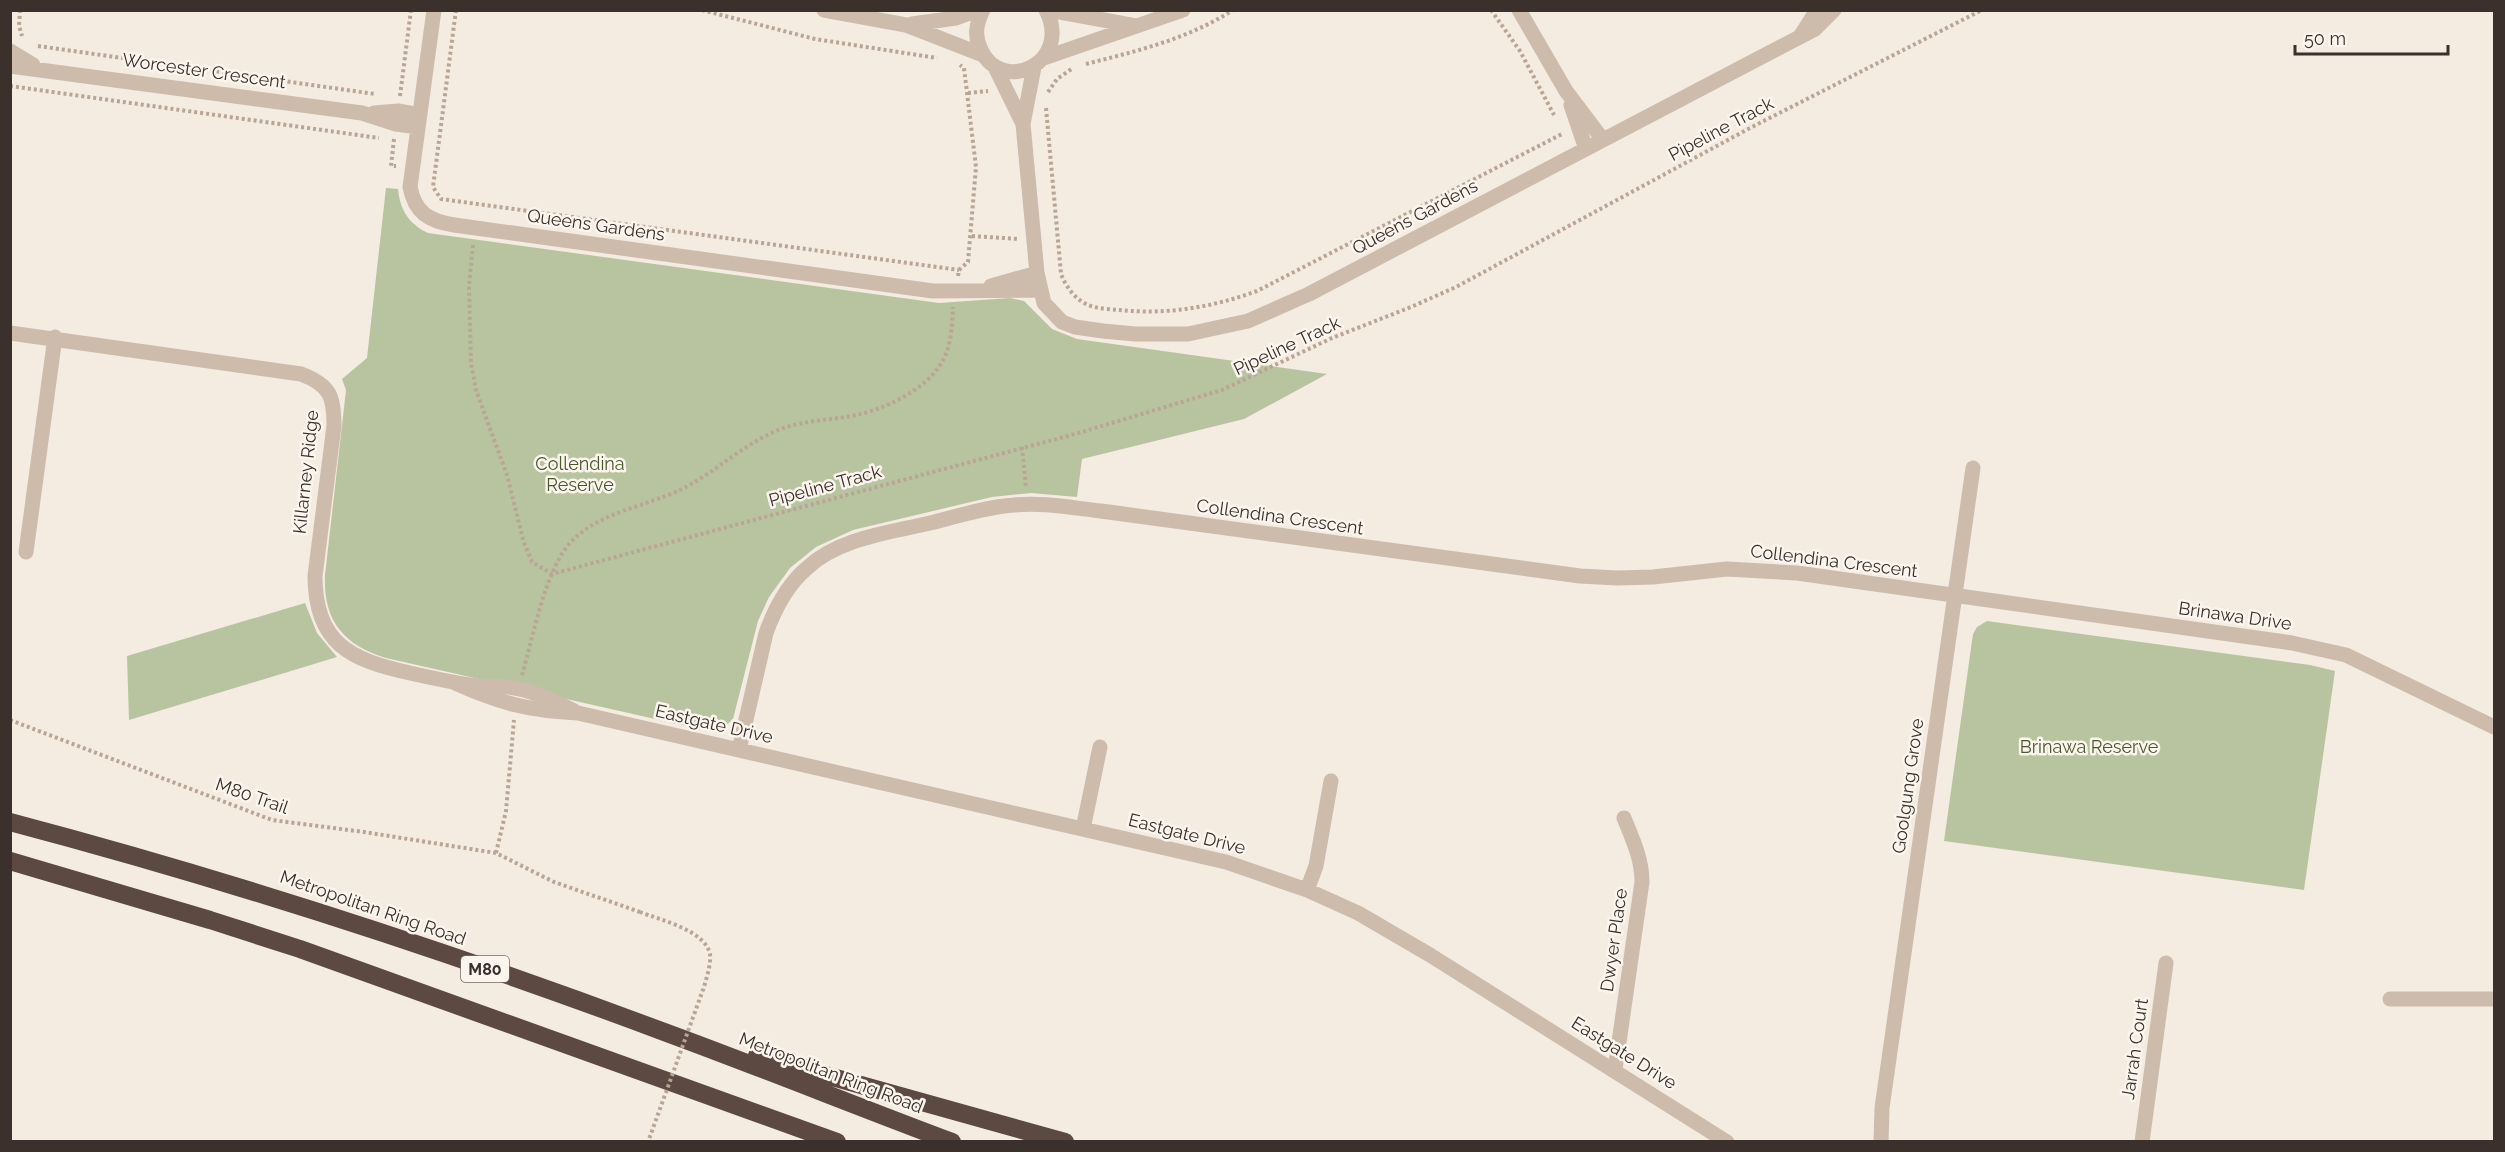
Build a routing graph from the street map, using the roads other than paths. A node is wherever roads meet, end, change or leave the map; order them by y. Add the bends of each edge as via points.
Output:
1 (434, 10) edge
2 (824, 10) edge
3 (978, 10) edge
4 (983, 10) edge
5 (1048, 10) edge
6 (1183, 10) edge
7 (1520, 10) edge
8 (1816, 10) edge
9 (1834, 10) edge
10 (906, 25) junction
11 (1136, 26) junction
12 (1801, 36) junction
13 (10, 51) edge
14 (983, 55) junction
15 (1039, 62) junction
16 (10, 66) edge
17 (996, 67) junction
18 (42, 68) junction
19 (1566, 91) junction
20 (419, 121) junction
21 (1023, 124) junction
22 (1603, 140) junction
23 (1586, 149) junction
24 (1037, 273) junction
25 (974, 290) junction
26 (1040, 290) junction
27 (10, 333) edge
28 (55, 337) junction
29 (1973, 468) dead end
30 (27, 552) dead end
31 (1955, 596) junction
32 (455, 683) junction
33 (520, 689) joint
34 (518, 707) joint
35 (578, 713) junction
36 (2494, 727) edge
37 (1100, 747) dead end
38 (739, 750) junction
39 (1331, 781) dead end
40 (1624, 818) dead end
41 (10, 822) edge
42 (1083, 829) junction
43 (10, 861) edge
44 (1307, 890) junction
45 (2166, 963) dead end
46 (2390, 999) dead end
47 (2494, 999) edge
48 (665, 1032) junction
49 (1615, 1070) junction
50 (1882, 1108) junction
51 (791, 1125) junction
52 (825, 1142) edge
53 (837, 1142) edge
54 (952, 1142) edge
55 (1065, 1142) edge
56 (1727, 1142) edge
57 (1872, 1142) edge
58 (1881, 1142) edge
59 (2142, 1142) edge

1 - 20 street, Queens Gardens
2 - 10 street
3 - 10 street via 956,18
4 - 14 street via 976,31
5 - 11 street
5 - 15 street via 1054,34 1051,47
6 - 11 street
7 - 19 street
8 - 12 street
9 - 12 street, Queens Gardens via 1815,29
10 - 14 street
11 - 15 street
12 - 22 street, Queens Gardens
13 - 18 street, Worcester Crescent
14 - 17 street
15 - 17 street via 1021,71
15 - 21 street
16 - 18 street, Worcester Crescent
17 - 21 street
18 - 20 street, Worcester Crescent via 362,113 396,124
19 - 22 street
19 - 23 street
20 - 25 street, Queens Gardens via 410,187 416,206 438,223 877,284 954,292
21 - 24 street
22 - 23 street, Queens Gardens
23 - 26 street, Queens Gardens via 1309,294 1248,321 1188,334 1135,334 1075,327 1050,312
24 - 25 street, Queens Gardens
24 - 26 street, Queens Gardens
25 - 26 street, Queens Gardens
27 - 28 street, Killarney Ridge
28 - 30 street
28 - 32 street, Killarney Ridge via 301,374 326,388 334,408 334,426 315,576 319,614 335,642 363,660
29 - 31 street, Goolgung Grove
31 - 36 street, Brinawa Drive via 2323,649 2399,679
31 - 38 street, Collendina Crescent via 1763,570 1617,578 1544,573 1101,511 1028,504 989,508 842,546 808,567 793,582 772,616
31 - 50 street, Goolgung Grove
32 - 33 street, Killarney Ridge
32 - 34 street, Killarney Ridge
33 - 35 street, Eastgate Drive
34 - 35 street, Eastgate Drive
35 - 38 street, Eastgate Drive
37 - 42 street
38 - 42 street, Eastgate Drive
39 - 44 street via 1316,866
40 - 49 street, Dwyer Place via 1638,851 1642,882
41 - 48 highway, Metropolitan Ring Road / M80 via 171,866 364,926
42 - 44 street, Eastgate Drive via 1226,862
43 - 51 highway, M80 via 300,949
44 - 49 street, Eastgate Drive via 1358,913
45 - 59 street, Jarrah Court
46 - 47 street
48 - 54 highway, Metropolitan Ring Road / M80
48 - 55 highway
49 - 56 street, Eastgate Drive
50 - 57 street, Goolgung Grove
50 - 58 street, Goolgung Grove
51 - 52 highway, M80
51 - 53 highway

